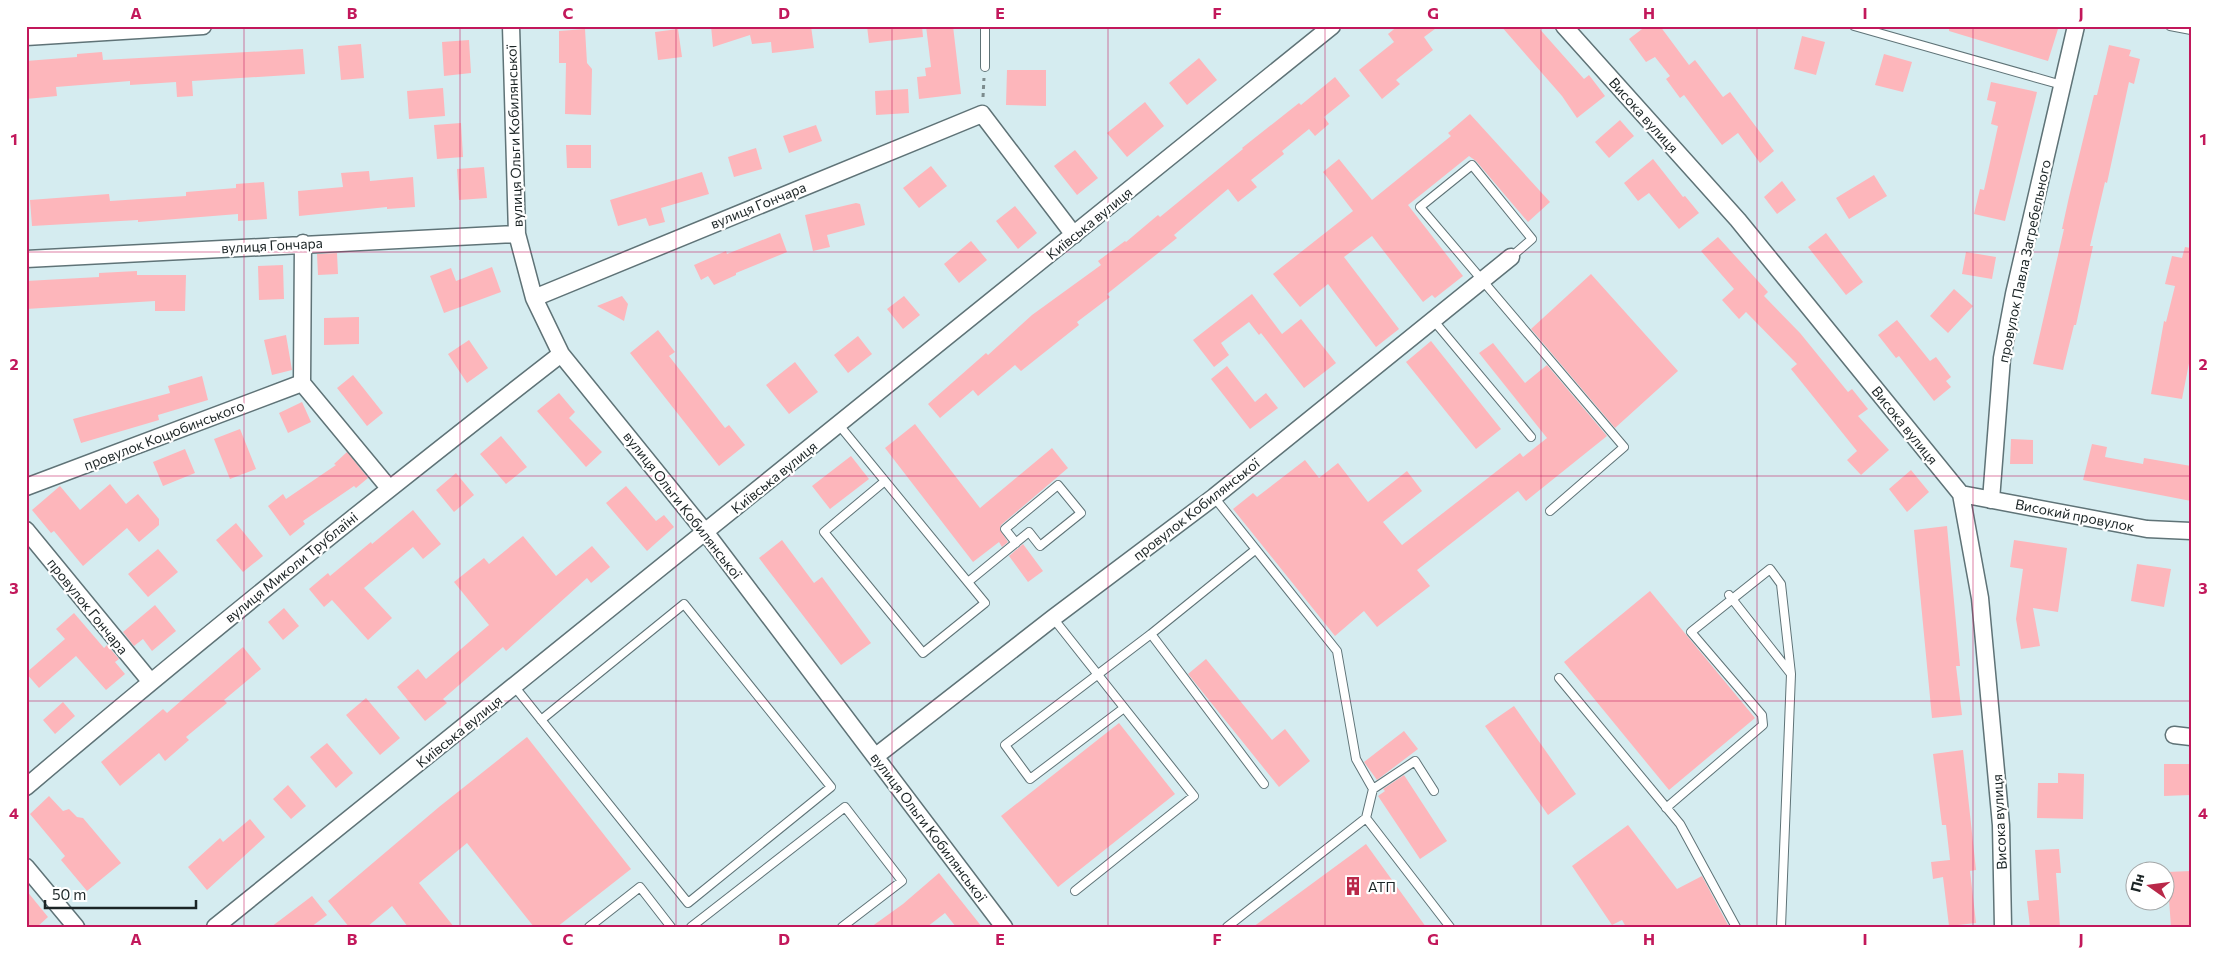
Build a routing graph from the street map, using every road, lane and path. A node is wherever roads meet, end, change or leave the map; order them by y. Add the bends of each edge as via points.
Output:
1 (202, 26) edge
2 (511, 26) edge
3 (985, 26) edge
4 (1332, 26) edge
5 (1564, 26) edge
6 (1854, 26) edge
7 (2076, 26) edge
8 (2170, 26) edge
9 (2191, 30) edge
10 (26, 37) edge
11 (985, 68) joint
12 (2062, 85) junction
13 (982, 114) junction
14 (517, 234) junction
15 (1074, 235) junction
16 (304, 243) junction
17 (1512, 257) joint
18 (26, 259) edge
19 (1482, 282) junction
20 (534, 298) junction
21 (1434, 321) junction
22 (561, 354) junction
23 (302, 383) junction
24 (839, 425) junction
25 (1531, 437) dead end
26 (885, 481) junction
27 (26, 487) edge
28 (389, 488) junction
29 (1961, 494) junction
30 (1214, 498) junction
31 (1991, 500) junction
32 (1550, 511) dead end
33 (26, 530) edge
34 (706, 532) junction
35 (2191, 532) edge
36 (1016, 543) junction
37 (1255, 550) junction
38 (968, 582) junction
39 (1730, 597) junction
40 (1053, 618) junction
41 (1151, 634) junction
42 (1098, 674) junction
43 (1791, 674) junction
44 (1559, 678) dead end
45 (150, 682) junction
46 (514, 686) junction
47 (1124, 708) junction
48 (541, 720) junction
49 (2174, 735) dead end
50 (2191, 737) edge
51 (876, 756) junction
52 (1264, 784) dead end
53 (26, 787) edge
54 (1373, 789) junction
55 (1434, 791) dead end
56 (1666, 808) junction
57 (1366, 818) junction
58 (26, 867) edge
59 (1075, 891) dead end
60 (76, 927) edge
61 (215, 927) edge
62 (589, 927) edge
63 (671, 927) edge
64 (691, 927) edge
65 (842, 927) edge
66 (1004, 927) edge
67 (1226, 927) edge
68 (1450, 927) edge
69 (1736, 927) edge
70 (1781, 927) edge
71 (2004, 927) edge

1 - 10 street
2 - 14 street, вулиця Ольги Кобилянської
3 - 11 lane
4 - 15 street, Київська вулиця
5 - 29 street, Висока вулиця via 1738,220
6 - 12 lane
7 - 12 street, провулок Павла Загребельного
8 - 9 lane
11 - 13 path
12 - 31 street, провулок Павла Загребельного via 2002,358
13 - 15 street
13 - 20 street, вулиця Гончара
14 - 16 street, вулиця Гончара
14 - 20 street, вулиця Ольги Кобилянської
15 - 24 street, Київська вулиця
16 - 18 street, вулиця Гончара
16 - 23 street
17 - 19 street, провулок Кобилянської
17 - 19 lane via 1532,239 1472,165 1420,207
19 - 21 street, провулок Кобилянської
19 - 32 lane via 1624,447
20 - 22 street, вулиця Ольги Кобилянської
21 - 25 lane
21 - 30 street, провулок Кобилянської
22 - 28 street, вулиця Миколи Трублаїні
22 - 34 street, вулиця Ольги Кобилянської
23 - 27 street, провулок Коцюбинського
23 - 28 street
24 - 26 lane
24 - 34 street, Київська вулиця
26 - 38 lane
26 - 38 lane via 824,532 923,653 985,602
28 - 45 street, вулиця Миколи Трублаїні
29 - 31 street, Високий провулок
29 - 71 street, Висока вулиця via 1980,598 2001,824
30 - 37 lane
30 - 40 street, провулок Кобилянської
31 - 35 street, Високий провулок via 2147,529
33 - 45 street, провулок Гончара
34 - 46 street, Київська вулиця
34 - 51 street, вулиця Ольги Кобилянської
36 - 36 lane via 1029,532 1040,546 1081,513 1058,485 1005,529
36 - 38 lane
37 - 41 lane
37 - 54 lane via 1337,651 1356,759
39 - 43 lane
39 - 43 lane via 1770,568 1781,584
39 - 56 lane via 1691,632 1762,715 1763,725
40 - 42 lane
40 - 51 street, провулок Кобилянської
41 - 42 lane
41 - 52 lane
42 - 47 lane
42 - 47 lane via 1005,745 1030,779
43 - 70 lane
44 - 56 lane
45 - 53 street, вулиця Миколи Трублаїні
46 - 48 lane
46 - 61 street, Київська вулиця
47 - 59 lane via 1194,796
48 - 48 lane via 688,903 831,787 684,604
49 - 50 street
51 - 66 street, вулиця Ольги Кобилянської
54 - 55 lane via 1416,761
54 - 57 lane
56 - 69 lane via 1680,824
57 - 67 lane
57 - 68 lane
58 - 60 street
62 - 63 lane via 640,887
64 - 65 lane via 845,807 902,881

